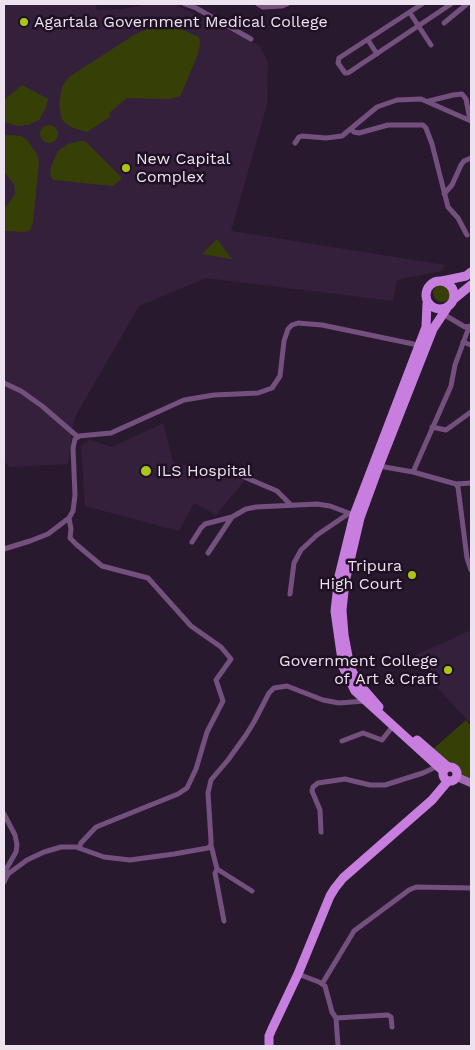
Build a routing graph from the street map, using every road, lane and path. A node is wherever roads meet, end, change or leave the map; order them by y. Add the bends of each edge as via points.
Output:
1 (185, 4) edge
2 (258, 4) edge
3 (287, 4) edge
4 (422, 4) edge
5 (451, 4) edge
6 (467, 4) edge
7 (198, 6) edge
8 (410, 13) junction
9 (444, 23) dead end
10 (419, 26) junction
11 (251, 40) dead end
12 (368, 40) junction
13 (431, 46) dead end
14 (377, 54) junction
15 (428, 101) junction
16 (470, 120) edge
17 (351, 129) junction
18 (295, 143) dead end
19 (471, 158) edge
20 (444, 194) junction
21 (467, 235) dead end
22 (471, 272) edge
23 (442, 281) junction
24 (471, 285) edge
25 (454, 299) junction
26 (427, 303) junction
27 (445, 311) junction
28 (470, 326) edge
29 (463, 342) junction
30 (418, 345) junction
31 (471, 345) edge
32 (4, 384) edge
33 (471, 412) edge
34 (432, 427) junction
35 (78, 437) junction
36 (379, 466) junction
37 (413, 472) junction
38 (242, 476) dead end
39 (471, 483) edge
40 (456, 484) junction
41 (291, 505) junction
42 (351, 514) junction
43 (232, 517) junction
44 (69, 518) junction
45 (192, 542) dead end
46 (4, 549) edge
47 (208, 553) dead end
48 (471, 570) edge
49 (290, 594) dead end
50 (365, 701) junction
51 (393, 726) junction
52 (342, 741) dead end
53 (443, 768) junction
54 (453, 779) junction
55 (471, 783) edge
56 (4, 814) edge
57 (321, 832) dead end
58 (210, 845) junction
59 (79, 848) junction
60 (217, 869) junction
61 (4, 873) edge
62 (4, 882) edge
63 (471, 888) edge
64 (252, 891) dead end
65 (224, 921) dead end
66 (298, 974) junction
67 (322, 984) junction
68 (336, 1018) junction
69 (392, 1027) dead end
70 (269, 1046) edge
71 (338, 1046) edge

1 - 7 street
2 - 3 street via 266,7
4 - 8 street
5 - 10 street
6 - 9 street
7 - 11 street
8 - 10 street
8 - 12 street
10 - 13 street
10 - 14 street
12 - 14 street
12 - 14 street via 339,58 338,63 348,74
15 - 16 street
15 - 16 street via 462,94
15 - 17 street via 416,99 385,103
17 - 18 street via 333,138 302,136
17 - 20 street via 359,133 388,125 423,124 432,144
19 - 20 street via 461,164 452,185
20 - 21 street via 448,207
22 - 23 main road
23 - 25 main road via 453,289
23 - 26 main road via 429,285 425,294
24 - 25 main road
25 - 27 main road
26 - 27 main road
26 - 30 main road via 426,327
27 - 28 street via 465,327
27 - 36 main road via 433,329
28 - 29 street
29 - 31 street
29 - 34 street via 451,386
30 - 35 street via 298,323 288,329 280,376 272,388 258,393 184,400 111,433
30 - 42 main road
32 - 35 street via 22,391
33 - 34 street via 446,430
34 - 37 street
35 - 44 street via 74,439 75,495
36 - 37 street
36 - 53 main road via 360,518 345,582 342,610 348,658 354,676 365,692
37 - 40 street
38 - 41 street via 276,491
39 - 40 street
40 - 48 street
41 - 42 street via 317,504
41 - 43 street via 246,509
42 - 49 street via 317,535 301,550 294,563
42 - 50 main road via 334,611 343,667 355,691
43 - 45 street via 206,524
43 - 47 street
44 - 46 street via 48,534
44 - 59 street via 70,538 77,545 102,566 148,578 191,626 231,659 216,680 223,702 207,732 187,788 96,827
50 - 51 main road
50 - 58 street via 339,703 287,686 274,688 250,728 211,780 208,793
51 - 52 street via 382,740 363,733
51 - 53 main road
53 - 54 main road via 443,776
53 - 54 main road via 457,770
53 - 57 street via 385,786 351,779 318,783 312,790 320,810
54 - 55 street
54 - 66 main road via 339,883 330,896
56 - 61 street via 17,845
58 - 59 street via 203,850 130,860 104,858
58 - 60 street
59 - 62 street via 61,847 44,852 17,867
60 - 64 street
60 - 65 street
63 - 67 street via 416,887 409,890 354,931
66 - 67 street
66 - 70 main road via 269,1036
67 - 68 street
68 - 69 street via 388,1015 392,1017
68 - 71 street

